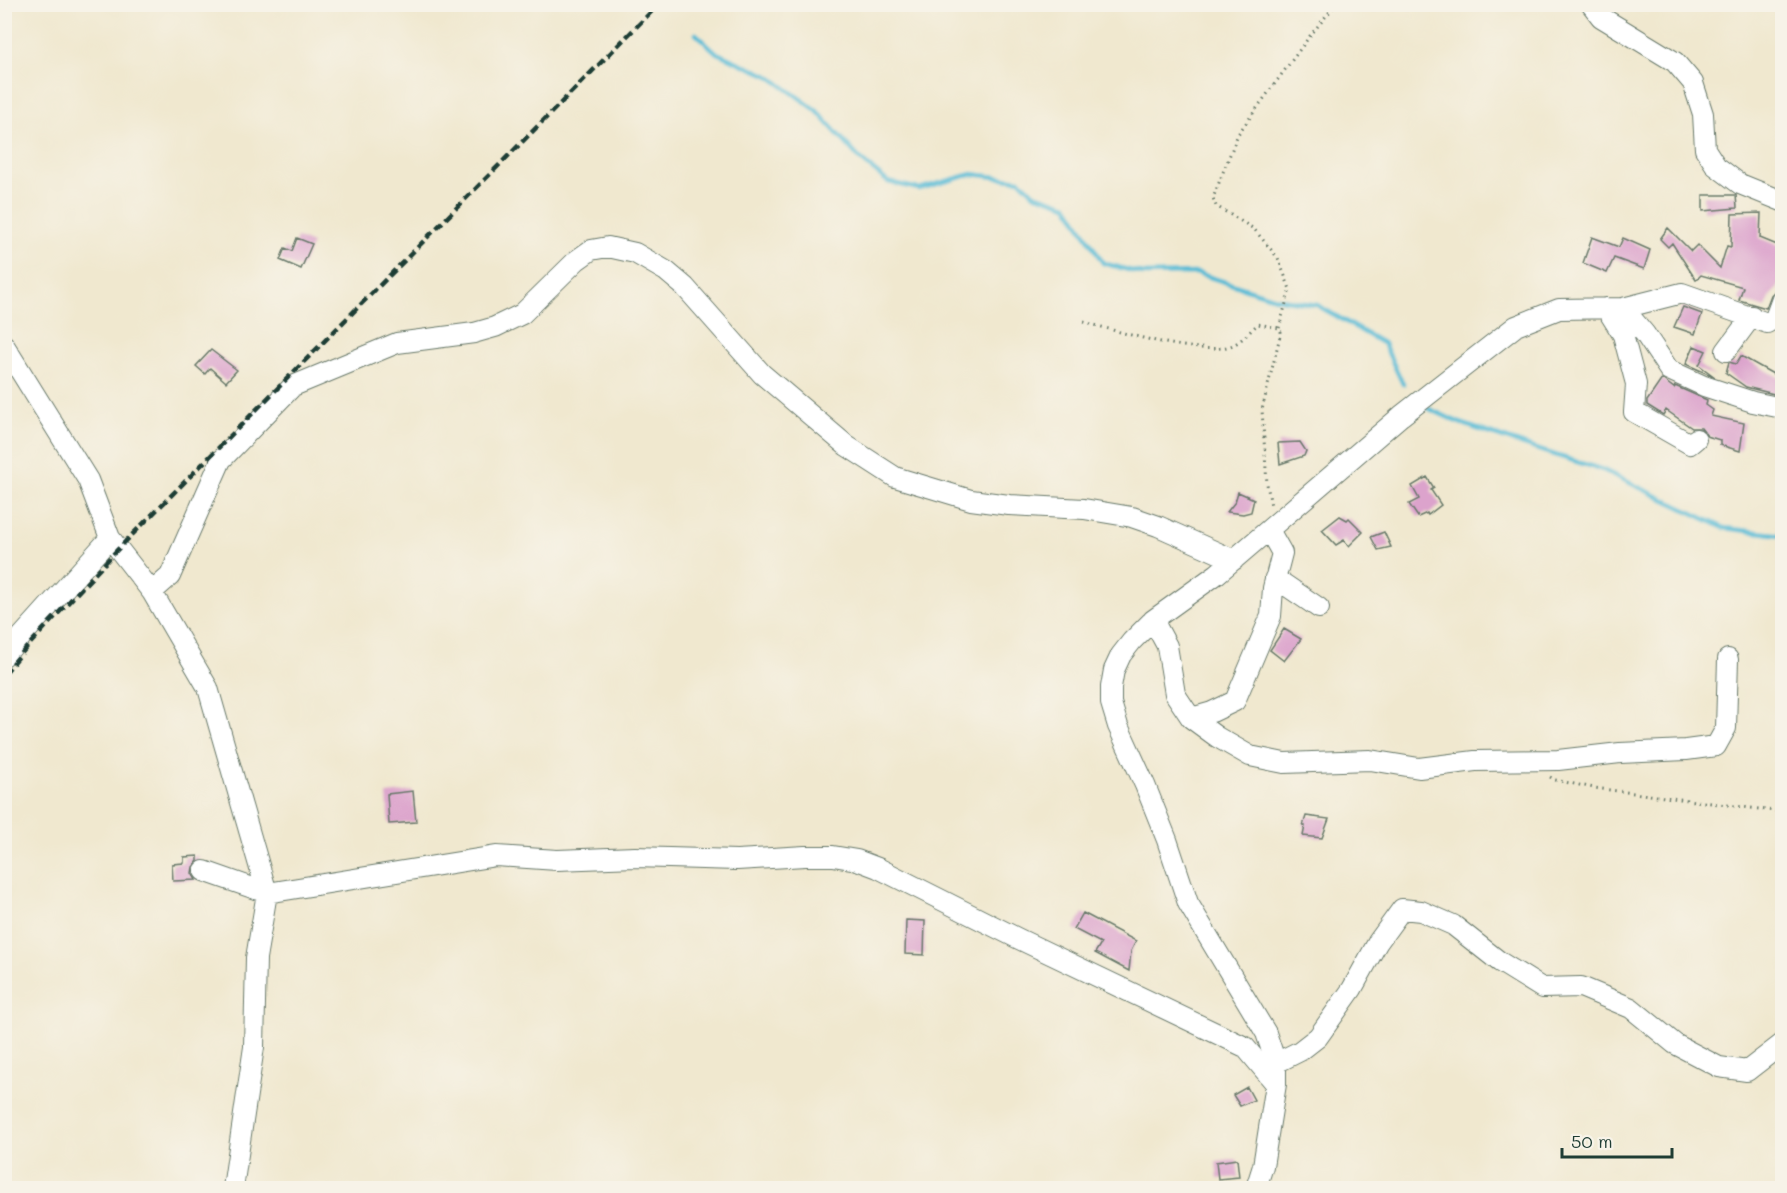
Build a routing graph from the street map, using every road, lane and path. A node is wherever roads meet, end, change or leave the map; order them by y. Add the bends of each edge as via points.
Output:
1 (1336, 4) edge
2 (1591, 4) edge
3 (1782, 201) edge
4 (1782, 299) edge
5 (1614, 308) junction
6 (1752, 316) junction
7 (1084, 322) dead end
8 (1279, 328) junction
9 (4, 345) edge
10 (1726, 351) dead end
11 (1782, 408) edge
12 (1696, 439) dead end
13 (1271, 528) junction
14 (110, 538) junction
15 (1234, 560) junction
16 (1275, 578) junction
17 (152, 592) junction
18 (1319, 608) dead end
19 (1153, 621) junction
20 (4, 656) edge
21 (1728, 659) dead end
22 (1191, 718) junction
23 (1547, 775) dead end
24 (1782, 812) edge
25 (204, 871) dead end
26 (267, 893) junction
27 (1782, 1044) edge
28 (1276, 1063) junction
29 (1276, 1084) junction
30 (233, 1188) edge
31 (1256, 1188) edge

1 - 8 path via 1238,135 1213,198 1216,206 1254,229 1278,258 1290,291
2 - 3 street via 1601,17 1675,62 1693,83 1703,114 1705,148 1716,166 1740,184
4 - 6 street via 1775,318 1767,323
5 - 6 street via 1682,293
5 - 11 street via 1645,334 1669,370 1704,386
5 - 12 street via 1636,384 1634,412 1690,444
5 - 13 street via 1558,309 1516,326 1401,416
6 - 10 street
7 - 8 path via 1208,350 1234,345 1258,324
8 - 13 path via 1262,410
9 - 14 street via 88,480
13 - 15 street
13 - 16 street via 1282,553
14 - 17 street
14 - 20 street
15 - 17 street via 1132,518 1084,509 971,500 894,477 847,446 762,374 666,271 635,253 608,247 591,250 522,314 495,327 397,343 293,386 221,460 170,576
15 - 19 street
16 - 18 street
16 - 22 street via 1271,616 1235,701
17 - 26 street via 208,688
19 - 22 street via 1167,645 1175,694
19 - 28 street via 1121,655 1114,670 1111,703 1167,840 1188,903 1266,1033
21 - 22 street via 1726,728 1716,746 1686,750 1558,760 1475,761 1419,768 1370,759 1284,763 1250,756
23 - 24 path via 1594,788
25 - 26 street
26 - 29 street via 496,856 737,860 806,855 857,860 1245,1047
26 - 30 street via 256,958 254,1047
27 - 28 street via 1747,1071 1719,1067 1675,1044 1631,1008 1581,987 1542,988 1500,962 1453,925 1421,911 1402,909 1318,1037
28 - 29 street
29 - 31 street

